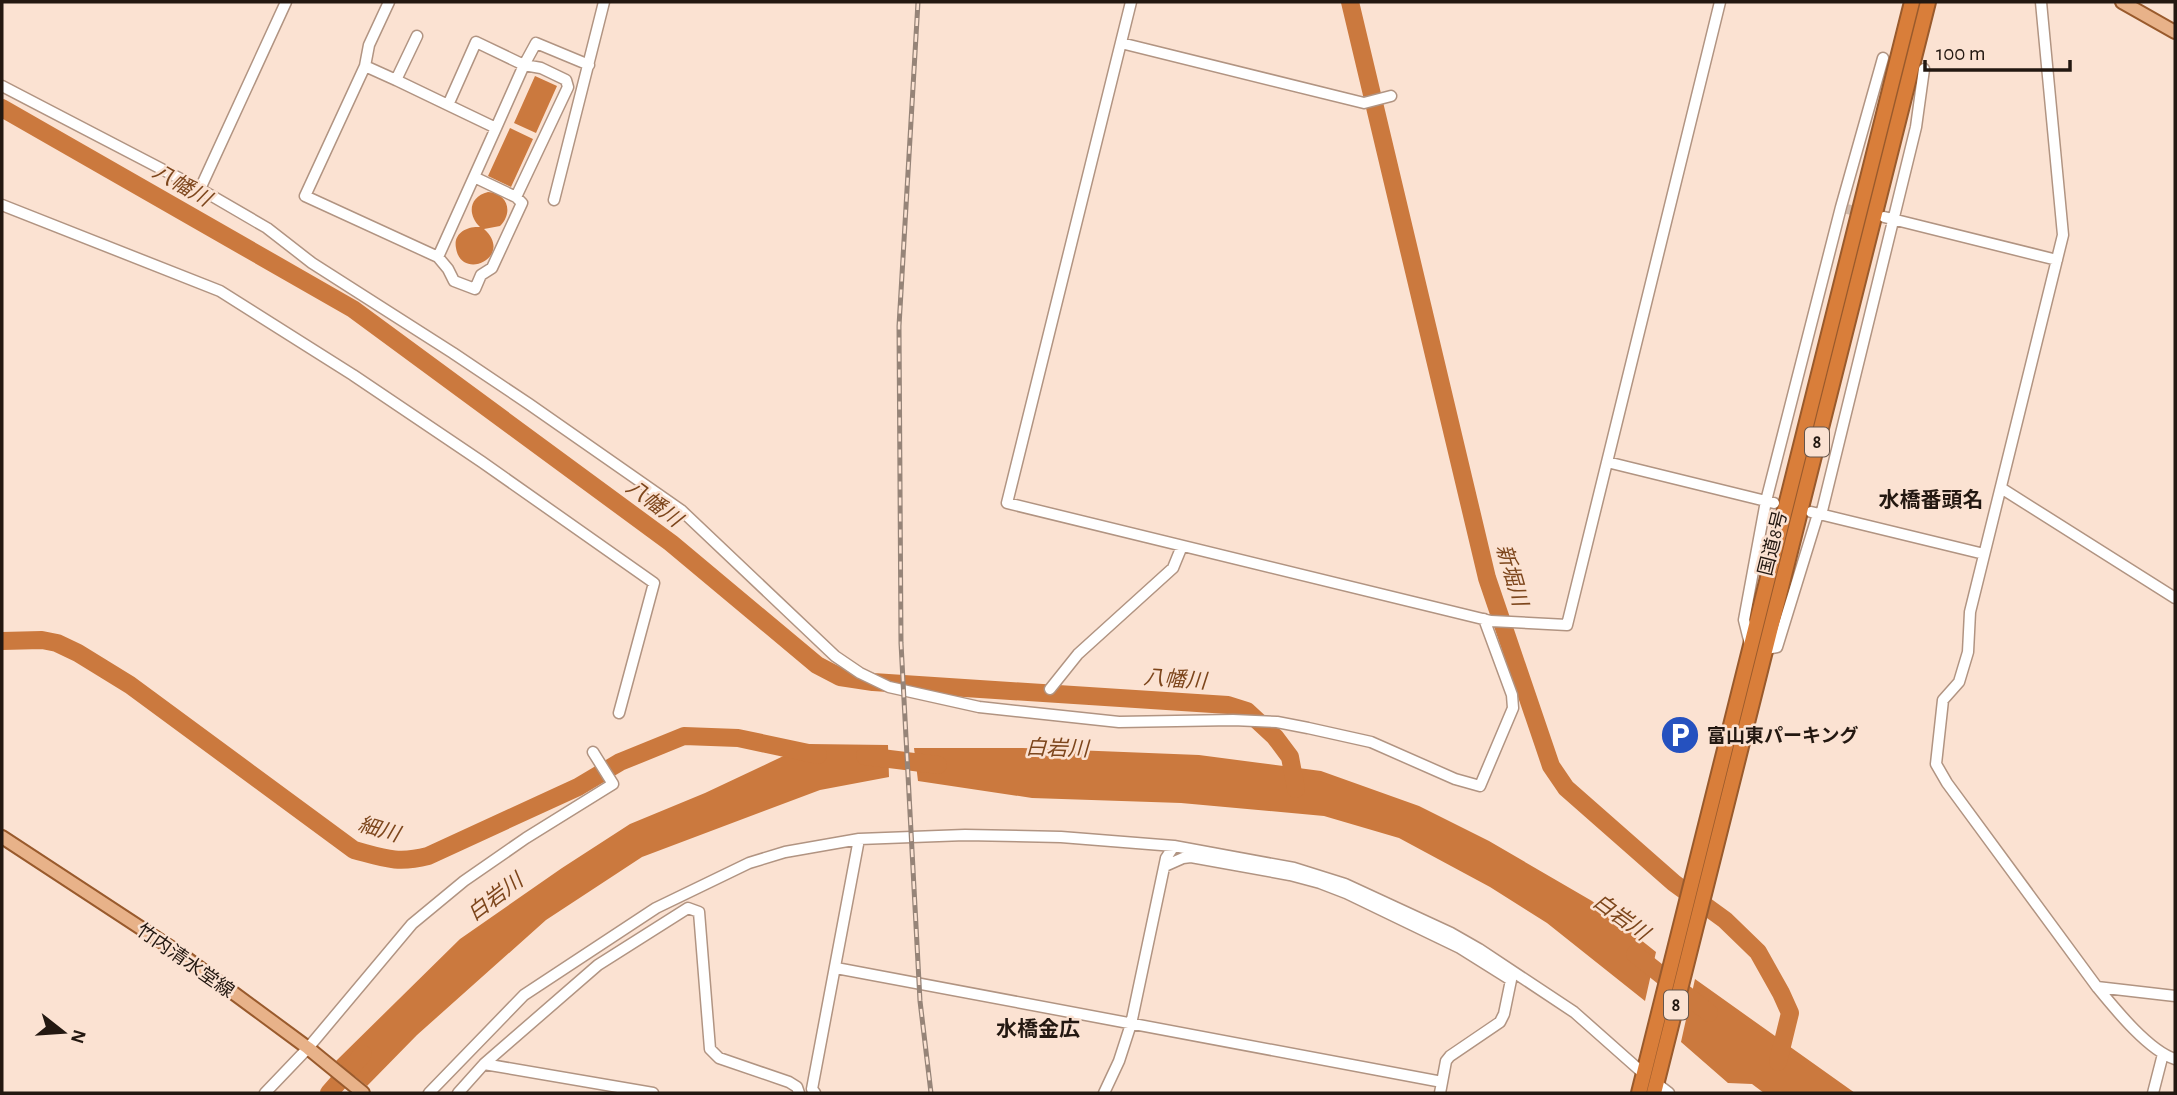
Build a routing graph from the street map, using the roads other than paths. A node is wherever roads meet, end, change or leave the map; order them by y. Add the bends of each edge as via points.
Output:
1 (286, 2) edge
2 (389, 2) edge
3 (604, 2) edge
4 (1131, 2) edge
5 (1720, 2) edge
6 (1912, 2) edge
7 (1928, 2) edge
8 (2041, 2) edge
9 (2122, 2) edge
10 (2175, 32) edge
11 (417, 36) dead end
12 (1121, 43) junction
13 (1883, 58) dead end
14 (524, 65) junction
15 (589, 65) junction
16 (365, 66) junction
17 (1924, 69) dead end
18 (396, 80) junction
19 (2, 86) edge
20 (1391, 96) dead end
21 (447, 105) junction
22 (496, 128) junction
23 (474, 177) junction
24 (200, 189) junction
25 (516, 197) junction
26 (554, 201) dead end
27 (2, 205) edge
28 (1888, 219) junction
29 (438, 257) junction
30 (2057, 260) junction
31 (1607, 462) junction
32 (2001, 488) junction
33 (1770, 502) junction
34 (1817, 514) junction
35 (1182, 546) junction
36 (1984, 554) junction
37 (2175, 598) edge
38 (1487, 620) junction
39 (1751, 645) junction
40 (1766, 649) junction
41 (1050, 689) dead end
42 (619, 712) dead end
43 (593, 752) dead end
44 (2, 837) edge
45 (859, 839) junction
46 (1174, 846) junction
47 (1165, 866) junction
48 (1700, 880) junction
49 (836, 968) junction
50 (2097, 987) junction
51 (2175, 996) edge
52 (1131, 1024) junction
53 (308, 1048) junction
54 (2163, 1054) junction
55 (2175, 1059) edge
56 (484, 1064) junction
57 (1652, 1078) edge
58 (1442, 1082) junction
59 (265, 1093) edge
60 (363, 1093) edge
61 (429, 1093) edge
62 (458, 1093) edge
63 (653, 1093) edge
64 (799, 1093) edge
65 (815, 1093) edge
66 (1104, 1093) edge
67 (1440, 1093) edge
68 (1639, 1093) edge
69 (1669, 1093) edge
70 (2153, 1093) edge

1 - 24 street
2 - 16 street via 369,45
3 - 15 street
4 - 12 street
5 - 31 street
6 - 39 highway, 国道8号 / 8
7 - 40 highway, 国道8号 / 8
8 - 30 street via 2062,213
9 - 10 main road
11 - 18 street
12 - 20 street via 1364,103
12 - 35 street via 1007,503
13 - 33 street
14 - 15 street via 536,43
14 - 21 street via 476,42
14 - 22 street
14 - 25 street via 566,80 568,87
15 - 26 street
16 - 18 street
16 - 29 street via 305,196
17 - 28 street via 1916,127
18 - 21 street
19 - 24 street
21 - 22 street
22 - 23 street
23 - 25 street
23 - 29 street
24 - 38 street via 267,228 312,263 453,353 681,510 835,656 889,687 979,706 1119,722 1277,722 1371,742 1480,786 1513,708
25 - 29 street via 522,203 492,268 481,275 475,289 454,281
27 - 42 street via 220,291 353,375 654,583
28 - 30 street
28 - 34 street
30 - 32 street
31 - 33 street
31 - 38 street via 1567,625
32 - 36 street
32 - 37 street
33 - 39 street via 1744,620
34 - 36 street
34 - 40 street via 1777,647
35 - 38 street
35 - 41 street via 1173,568 1078,654
36 - 50 street via 1970,612 1968,652 1959,682 1943,700 1936,764
39 - 48 highway, 国道8号 / 8
40 - 48 highway, 国道8号 / 8
43 - 53 street via 613,784 464,881 412,924
44 - 53 main road, 竹内清水堂線 via 183,956
45 - 46 street via 1061,837
45 - 49 street
45 - 61 street via 749,863 656,908 524,995
46 - 47 street
46 - 57 street via 1320,876 1451,933 1574,1012
47 - 52 street
47 - 58 street via 1191,858 1320,883 1460,948 1511,981 1500,1022 1450,1056
48 - 57 highway, 国道8号 / 8
49 - 52 street
49 - 65 street
50 - 51 street
50 - 54 street
52 - 58 street
52 - 66 street
53 - 59 street
53 - 60 main road, 竹内清水堂線
54 - 55 street
54 - 70 street
56 - 62 street
56 - 63 street
56 - 64 street via 598,965 688,908 699,912 710,1049 719,1058 789,1082
57 - 68 highway, 国道8号 / 8
57 - 69 street
58 - 67 street

